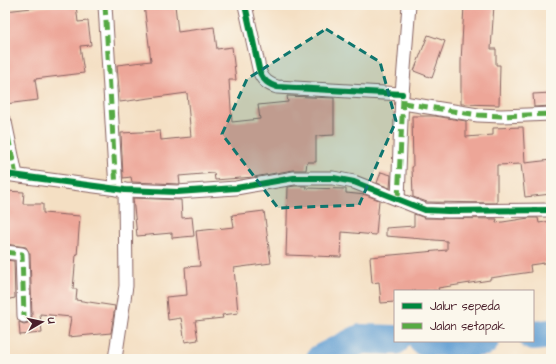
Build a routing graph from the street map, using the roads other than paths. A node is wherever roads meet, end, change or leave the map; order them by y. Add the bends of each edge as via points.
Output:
1 (105, 5) edge
2 (245, 5) edge
3 (409, 5) edge
4 (403, 98) junction
5 (551, 114) edge
6 (5, 122) edge
7 (11, 175) edge
8 (121, 190) junction
9 (398, 198) junction
10 (551, 210) edge
11 (5, 252) edge
12 (24, 316) dead end
13 (115, 359) edge

1 - 8 street
2 - 4 street via 260,73 270,85
3 - 4 street
4 - 5 street via 478,115
4 - 9 street
6 - 7 street
7 - 8 street
8 - 9 street via 177,192 236,188 314,177 354,182
8 - 13 street via 126,286
9 - 10 street via 425,210
11 - 12 street via 22,254

